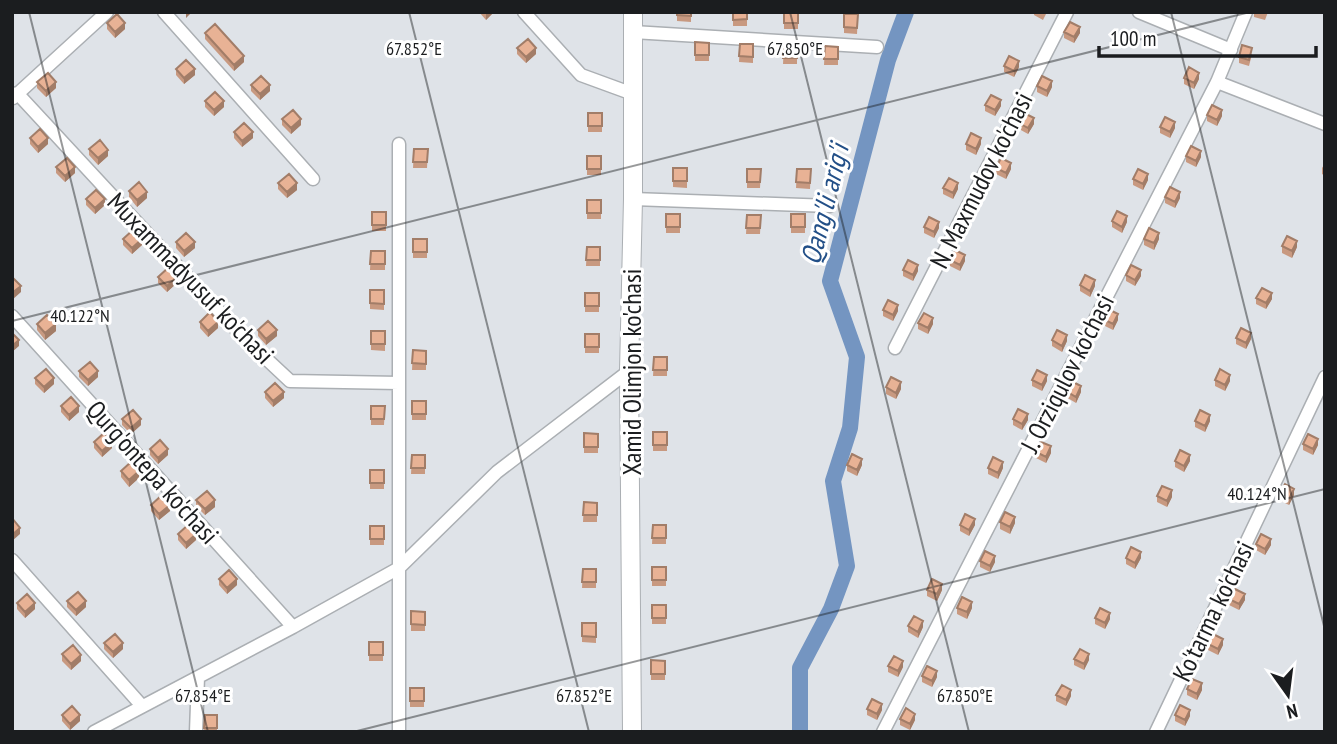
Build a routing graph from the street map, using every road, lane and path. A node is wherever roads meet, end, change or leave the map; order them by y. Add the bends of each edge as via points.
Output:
1 (107, 12) edge
2 (163, 12) edge
3 (524, 12) edge
4 (633, 12) edge
5 (1067, 12) edge
6 (1139, 12) edge
7 (1246, 12) edge
8 (633, 32) junction
9 (877, 47) dead end
10 (1231, 50) junction
11 (1217, 82) junction
12 (634, 94) junction
13 (15, 96) edge
14 (1325, 124) edge
15 (399, 144) dead end
16 (313, 179) dead end
17 (634, 199) junction
18 (830, 206) dead end
19 (12, 316) edge
20 (895, 348) dead end
21 (629, 371) junction
22 (1325, 377) edge
23 (399, 383) junction
24 (12, 560) edge
25 (399, 568) junction
26 (293, 627) junction
27 (198, 677) junction
28 (142, 706) junction
29 (94, 732) edge
30 (196, 732) edge
31 (399, 732) edge
32 (632, 732) edge
33 (883, 732) edge
34 (1156, 732) edge

1 - 13 street
2 - 16 street
3 - 12 street via 581,75
4 - 8 main road, Xamid Olimjon ko'chasi
5 - 20 street, N. Maxmudov ko'chasi
6 - 10 street
7 - 10 street, J. Orziqulov ko'chasi
8 - 9 street
8 - 12 main road, Xamid Olimjon ko'chasi
10 - 11 street, J. Orziqulov ko'chasi
11 - 14 street
11 - 33 street, J. Orziqulov ko'chasi
12 - 17 main road, Xamid Olimjon ko'chasi
13 - 23 street, Muxammadyusuf ko'chasi via 290,381
15 - 23 street
17 - 18 street
17 - 21 main road, Xamid Olimjon ko'chasi
19 - 26 street, Qurg'ontepa ko'chasi
21 - 25 street via 497,472
21 - 32 main road, Xamid Olimjon ko'chasi
22 - 34 street, Ko'tarma ko'chasi
23 - 25 street
24 - 28 street
25 - 26 street
25 - 31 street
26 - 27 street
27 - 28 street
27 - 30 street
28 - 29 street

